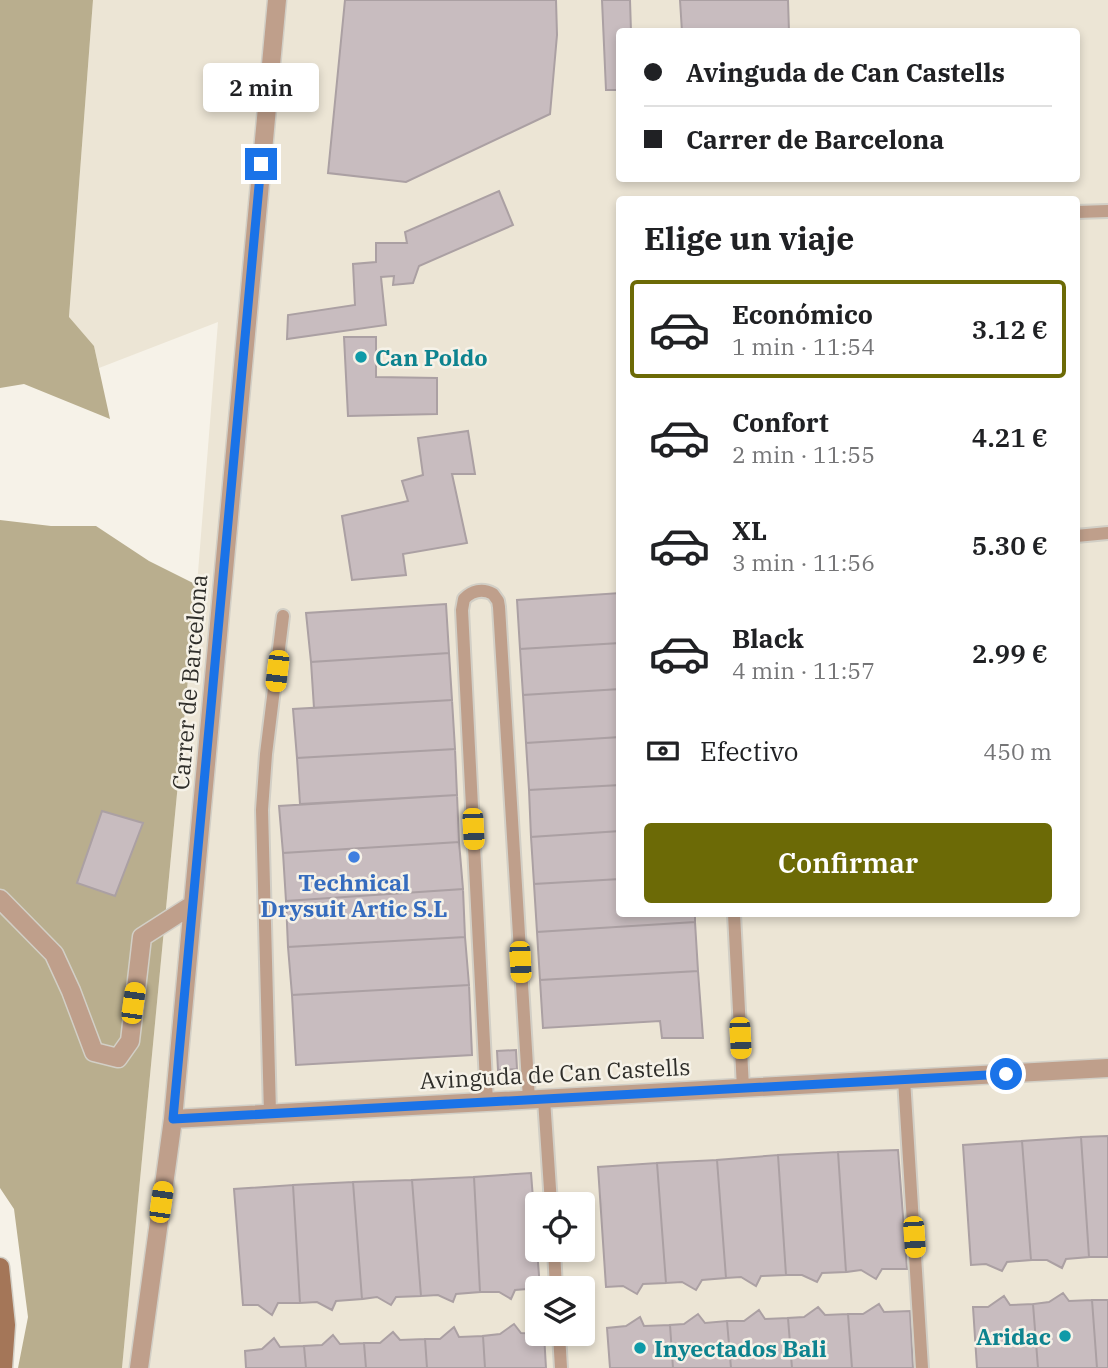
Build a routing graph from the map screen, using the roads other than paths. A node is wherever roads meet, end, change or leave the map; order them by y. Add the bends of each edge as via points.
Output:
1 (277, 0) edge
2 (1108, 211) edge
3 (1080, 212) edge
4 (1108, 533) edge
5 (1080, 536) edge
6 (284, 615) dead end
7 (0, 900) edge
8 (192, 905) junction
9 (734, 917) edge
10 (1108, 1068) edge
11 (904, 1079) junction
12 (743, 1088) junction
13 (536, 1099) junction
14 (487, 1102) junction
15 (270, 1113) junction
16 (173, 1119) junction
17 (549, 1192) edge
18 (0, 1267) edge
19 (560, 1346) edge
20 (3, 1368) edge
21 (139, 1368) edge
22 (561, 1368) edge
23 (922, 1368) edge

1 - 8 street, Carrer de Barcelona
2 - 3 lane
4 - 5 lane
6 - 15 lane via 262,810
7 - 8 street via 54,954 94,1052 118,1058 130,1041 142,937
8 - 16 street, Carrer de Barcelona
9 - 12 lane
10 - 11 street, Avinguda de Can Castells
11 - 12 street, Avinguda de Can Castells
11 - 23 lane
12 - 13 street, Avinguda de Can Castells
13 - 14 street, Avinguda de Can Castells
13 - 14 lane via 498,601 481,591 464,599 462,610
13 - 17 lane
14 - 15 street, Avinguda de Can Castells
15 - 16 street, Avinguda de Can Castells
16 - 21 street, Carrer de Barcelona
18 - 20 street via 6,1325
19 - 22 lane

